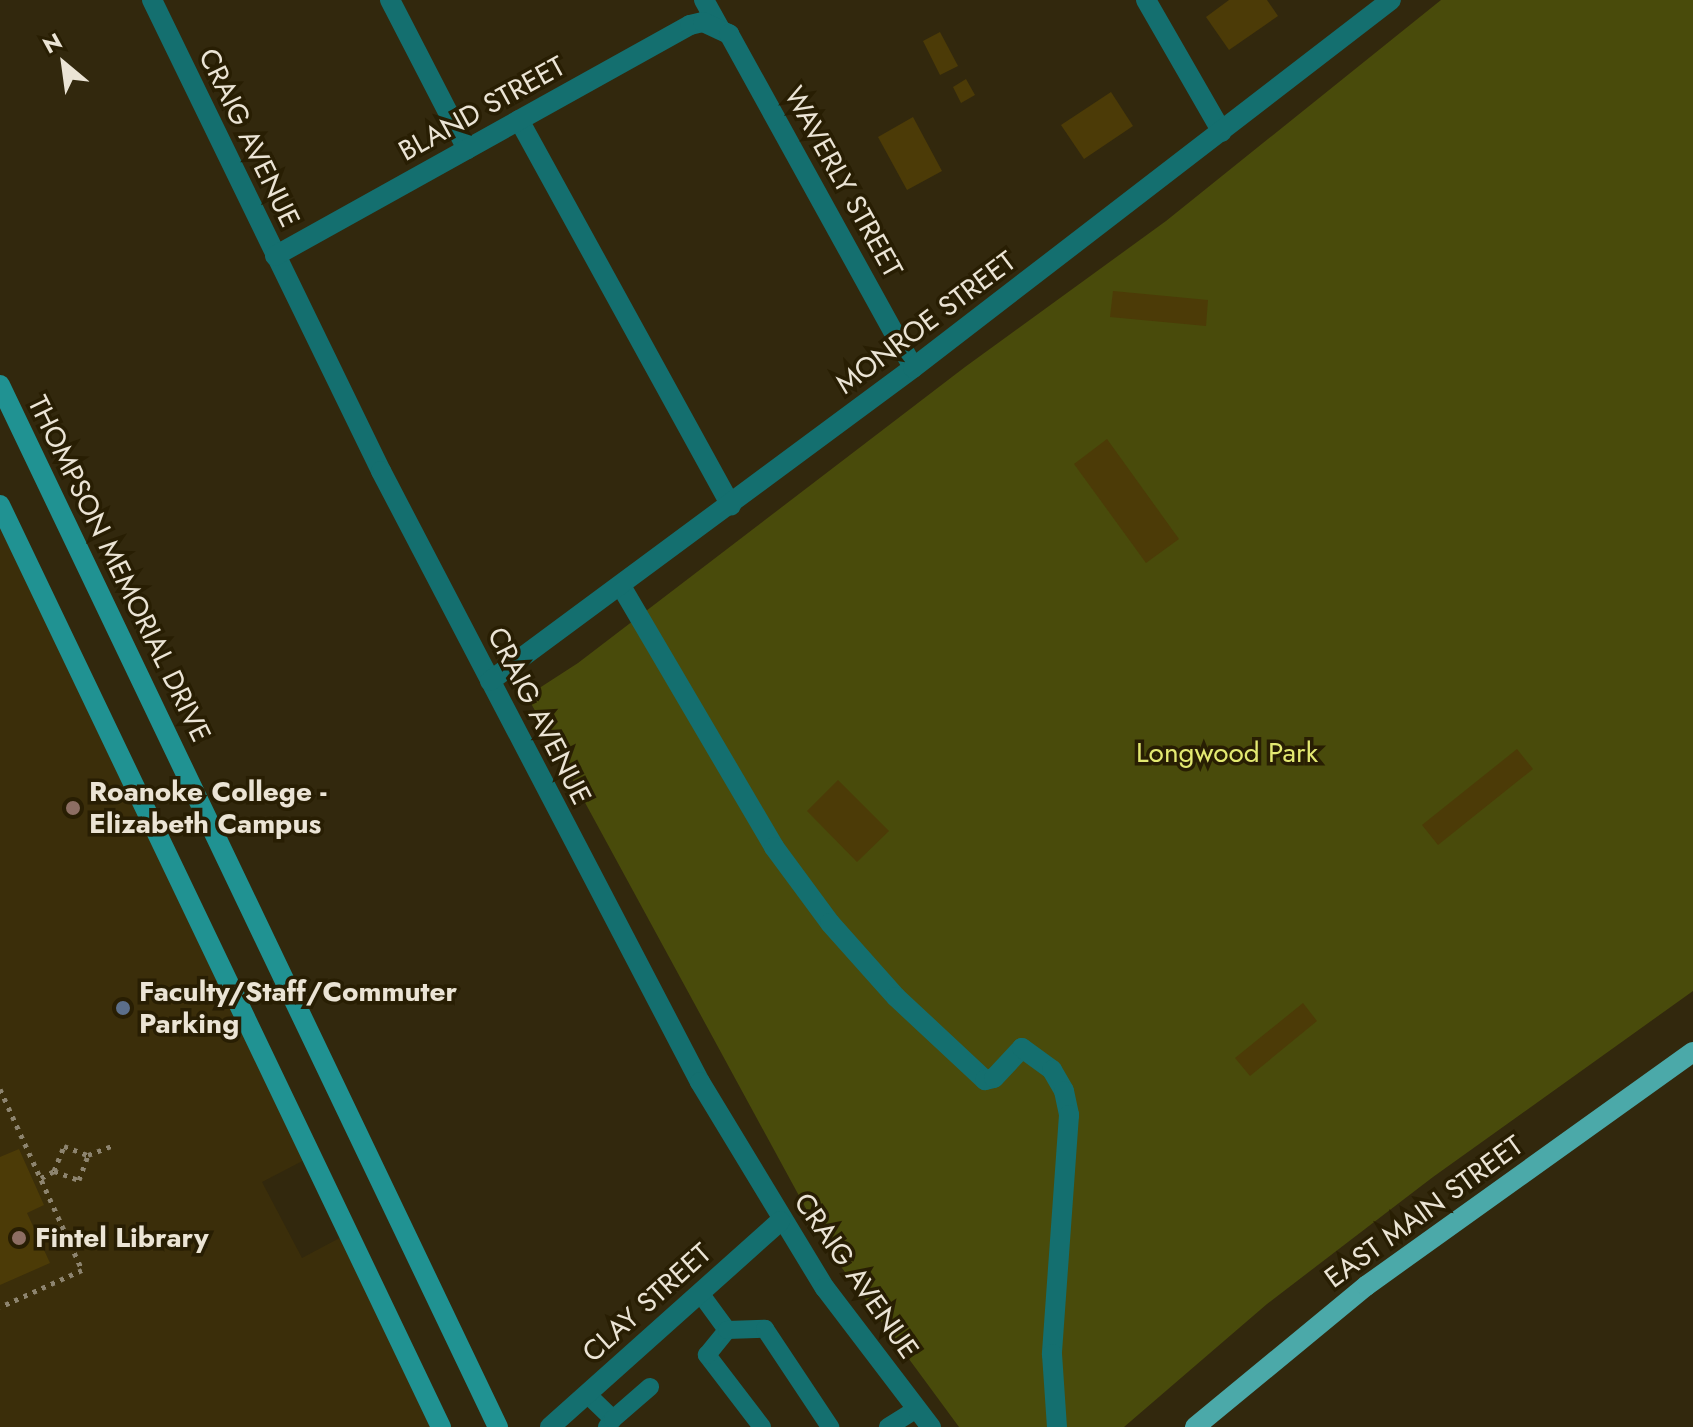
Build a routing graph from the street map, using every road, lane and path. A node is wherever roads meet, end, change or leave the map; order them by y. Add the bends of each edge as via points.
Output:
1 (152, 0) edge
2 (390, 0) edge
3 (704, 0) edge
4 (1146, 0) edge
5 (1391, 0) edge
6 (719, 27) junction
7 (519, 120) junction
8 (1222, 132) junction
9 (467, 149) junction
10 (275, 256) junction
11 (913, 368) junction
12 (0, 385) edge
13 (0, 505) edge
14 (731, 506) junction
15 (621, 586) junction
16 (490, 681) junction
17 (1693, 1052) edge
18 (0, 1089) edge
19 (114, 1145) dead end
20 (88, 1155) junction
21 (54, 1171) junction
22 (41, 1178) junction
23 (780, 1221) junction
24 (700, 1293) junction
25 (0, 1307) edge
26 (727, 1330) junction
27 (650, 1387) dead end
28 (587, 1394) junction
29 (917, 1409) junction
30 (610, 1423) edge
31 (441, 1427) edge
32 (498, 1427) edge
33 (550, 1427) edge
34 (762, 1427) edge
35 (830, 1427) edge
36 (888, 1427) edge
37 (931, 1427) edge
38 (1057, 1427) edge
39 (1195, 1427) edge

1 - 10 street, CRAIG AVENUE
2 - 9 street
3 - 6 street, WAVERLY STREET
4 - 8 street
5 - 8 street, MONROE STREET
6 - 7 street, BLAND STREET via 690,25
6 - 11 street, WAVERLY STREET via 729,34
7 - 9 street, BLAND STREET
7 - 14 street
8 - 11 street, MONROE STREET
9 - 10 street, BLAND STREET
10 - 16 street, CRAIG AVENUE
11 - 14 street, MONROE STREET
12 - 32 main road, THOMPSON MEMORIAL DRIVE
13 - 31 main road
14 - 15 street, MONROE STREET
15 - 16 street, MONROE STREET
15 - 38 street via 774,847 830,923 896,997 985,1080 994,1078 1022,1048 1052,1070 1064,1091 1068,1130 1052,1354
16 - 23 street, CRAIG AVENUE via 700,1082
17 - 39 main road, EAST MAIN STREET via 1366,1286
18 - 22 path
19 - 20 path
20 - 21 path via 64,1146
20 - 21 path via 79,1180
21 - 22 path
22 - 25 path via 82,1270
23 - 24 street, CLAY STREET
23 - 29 street, CRAIG AVENUE
24 - 26 lane
24 - 28 street, CLAY STREET
26 - 34 lane via 707,1355
26 - 35 lane via 765,1329
27 - 30 lane
28 - 30 lane
28 - 33 street, CLAY STREET
29 - 36 lane
29 - 37 street, CRAIG AVENUE

